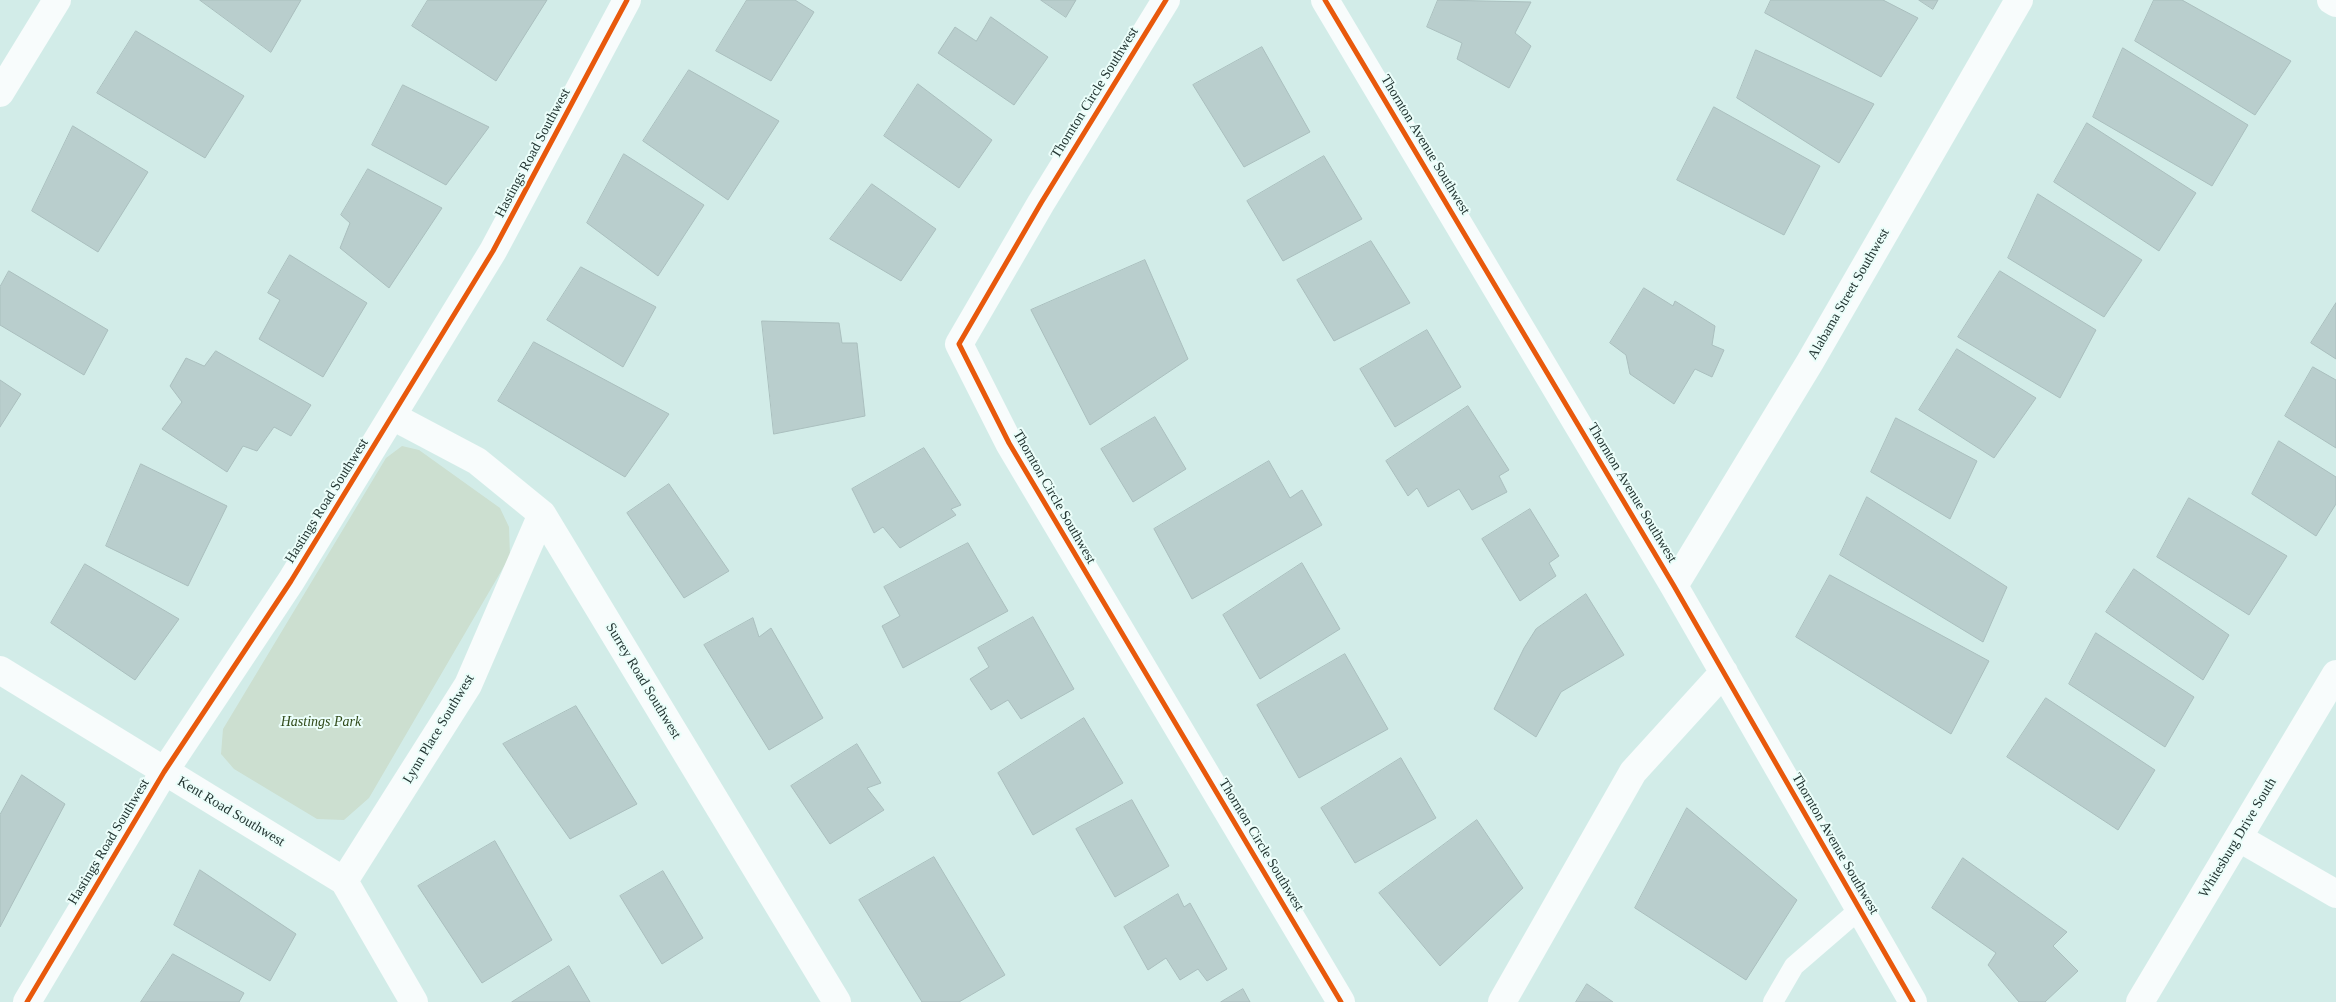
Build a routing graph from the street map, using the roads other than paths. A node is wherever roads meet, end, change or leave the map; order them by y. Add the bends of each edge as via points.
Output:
1 (57, 0) edge
2 (627, 0) edge
3 (1166, 0) edge
4 (1325, 0) edge
5 (2019, 0) edge
6 (2331, 0) edge
7 (2336, 3) edge
8 (0, 93) edge
9 (392, 416) junction
10 (542, 514) junction
11 (1674, 586) junction
12 (0, 670) edge
13 (1724, 672) junction
14 (2336, 674) edge
15 (164, 772) junction
16 (2238, 838) junction
17 (344, 881) junction
18 (2336, 894) edge
19 (1860, 909) junction
20 (27, 1002) edge
21 (414, 1002) edge
22 (837, 1002) edge
23 (1342, 1002) edge
24 (1502, 1002) edge
25 (1772, 1002) edge
26 (1913, 1002) edge
27 (2140, 1002) edge

1 - 8 street
2 - 9 street, Hastings Road Southwest via 493,252
3 - 23 street, Thornton Circle Southwest via 959,344 1009,443
4 - 11 street, Thornton Avenue Southwest
5 - 11 street, Alabama Street Southwest via 1810,362
6 - 7 street
9 - 10 street, Surrey Road Southwest via 477,461
9 - 15 street, Hastings Road Southwest via 291,581
10 - 17 street, Lynn Place Southwest via 468,685
10 - 22 street, Surrey Road Southwest
11 - 13 street, Thornton Avenue Southwest
12 - 15 street, Kent Road Southwest
13 - 19 street, Thornton Avenue Southwest
13 - 24 street via 1633,772
14 - 16 street, Whitesburg Drive South
15 - 17 street, Kent Road Southwest
15 - 20 street, Hastings Road Southwest
16 - 18 street
16 - 27 street, Whitesburg Drive South
17 - 21 street, Kent Road Southwest
19 - 25 lane via 1794,966
19 - 26 street, Thornton Avenue Southwest

